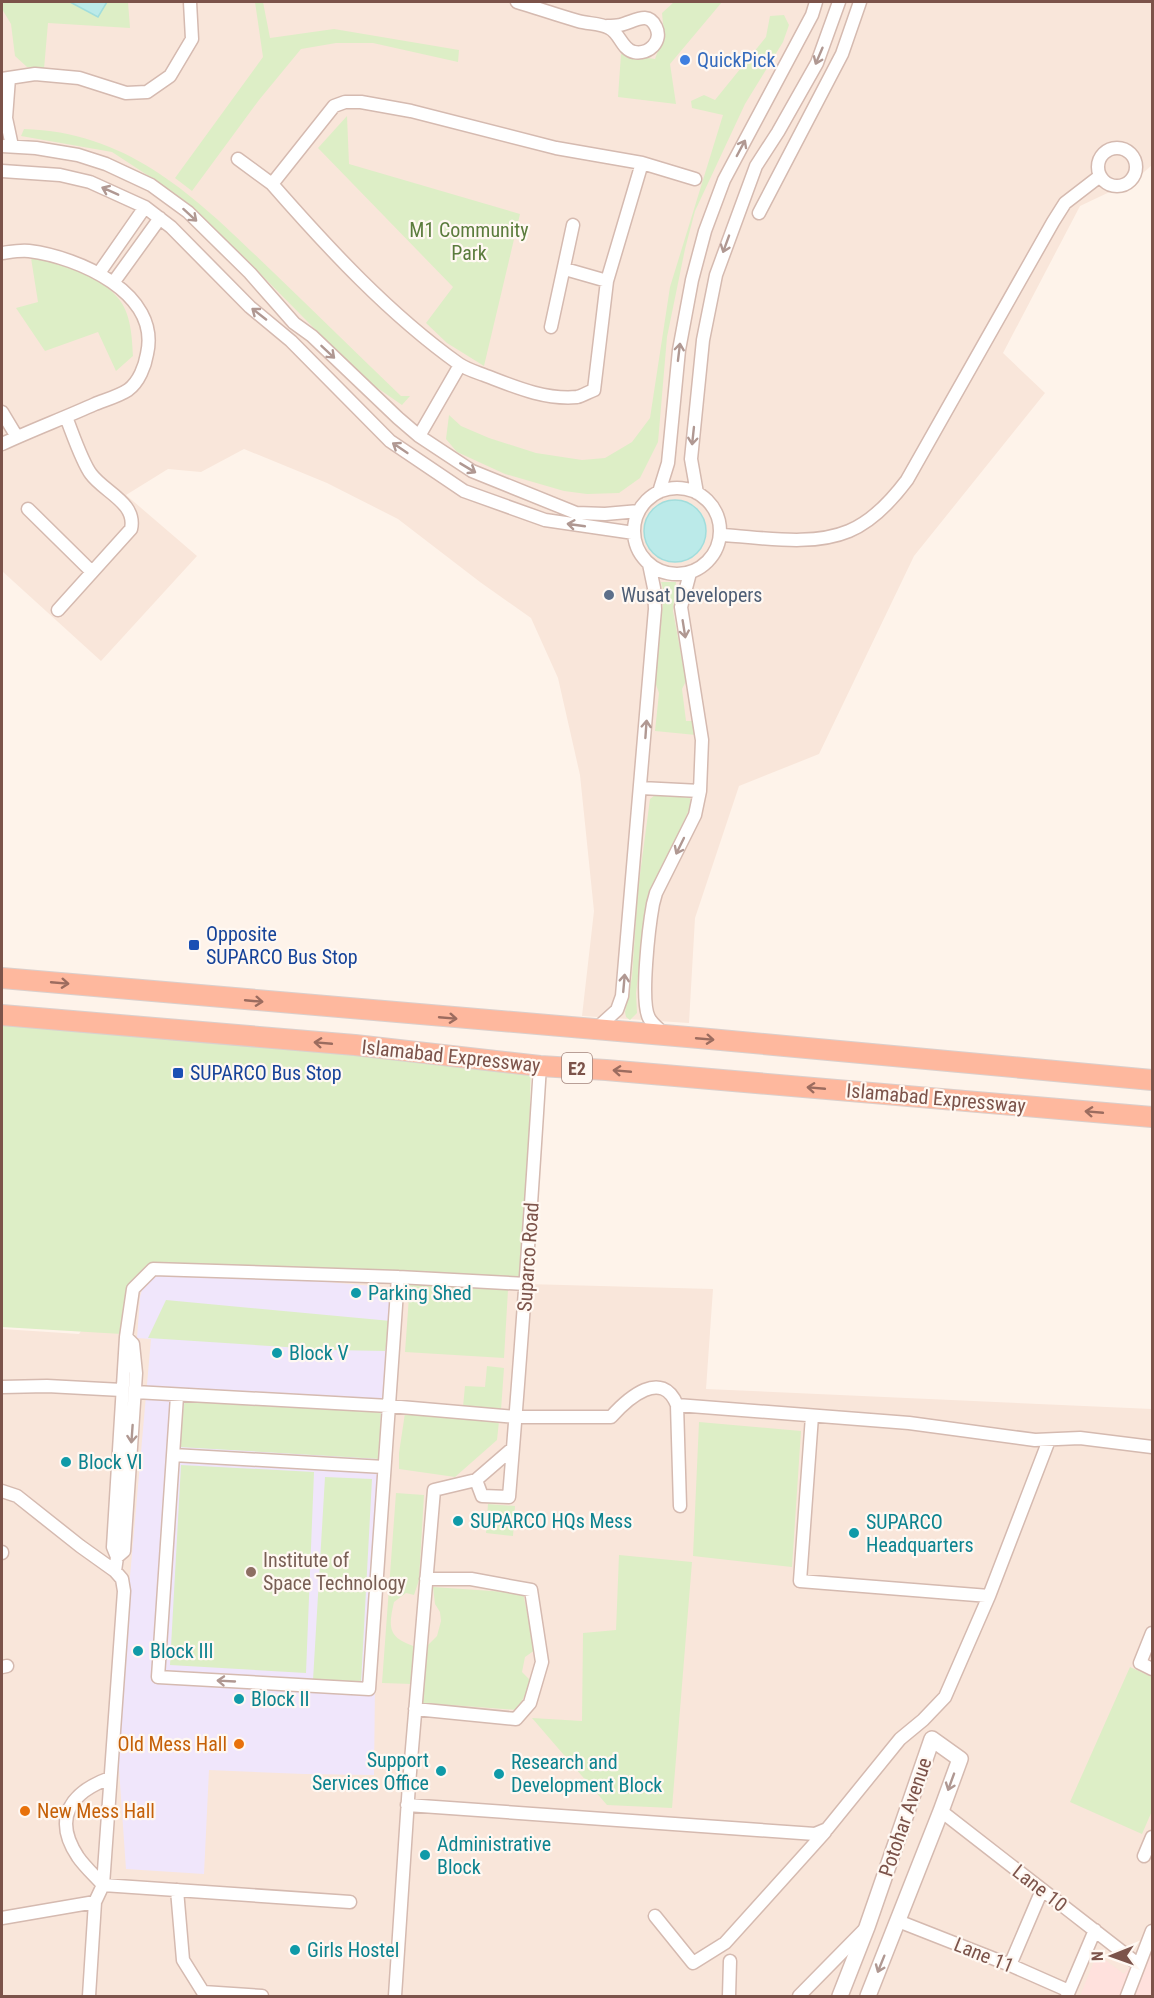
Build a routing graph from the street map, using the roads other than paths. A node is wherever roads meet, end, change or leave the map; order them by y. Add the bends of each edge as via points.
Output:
1 (190, 2) edge
2 (517, 2) edge
3 (816, 2) edge
4 (839, 2) edge
5 (860, 2) edge
6 (607, 26) dead end
7 (5, 79) edge
8 (7, 146) edge
9 (238, 159) dead end
10 (642, 163) junction
11 (2, 171) edge
12 (1100, 176) dead end
13 (695, 179) dead end
14 (272, 183) junction
15 (145, 207) junction
16 (759, 213) dead end
17 (160, 218) junction
18 (573, 225) dead end
19 (2, 253) edge
20 (565, 269) junction
21 (99, 273) junction
22 (607, 281) junction
23 (112, 283) junction
24 (551, 327) dead end
25 (302, 329) junction
26 (291, 341) junction
27 (460, 365) junction
28 (2, 412) edge
29 (66, 417) junction
30 (419, 436) junction
31 (17, 437) junction
32 (2, 444) edge
33 (659, 492) junction
34 (697, 493) junction
35 (28, 509) dead end
36 (639, 511) junction
37 (634, 533) junction
38 (721, 535) junction
39 (649, 564) junction
40 (92, 572) junction
41 (690, 573) junction
42 (58, 610) dead end
43 (641, 788) junction
44 (700, 791) junction
45 (2, 978) edge
46 (2, 1015) edge
47 (595, 1030) junction
48 (667, 1036) junction
49 (540, 1066) junction
50 (1152, 1080) edge
51 (1152, 1117) edge
52 (398, 1277) junction
53 (526, 1284) junction
54 (2, 1388) edge
55 (129, 1390) junction
56 (177, 1396) junction
57 (677, 1405) junction
58 (389, 1406) junction
59 (812, 1416) junction
60 (516, 1417) junction
61 (1049, 1440) junction
62 (1152, 1447) edge
63 (513, 1448) junction
64 (173, 1455) junction
65 (384, 1467) junction
66 (476, 1480) junction
67 (2, 1491) edge
68 (680, 1506) dead end
69 (115, 1571) junction
70 (426, 1579) junction
71 (989, 1596) junction
72 (1152, 1634) edge
73 (1152, 1669) edge
74 (415, 1709) junction
75 (110, 1778) junction
76 (407, 1805) junction
77 (941, 1811) junction
78 (827, 1829) junction
79 (1152, 1837) edge
80 (1144, 1857) dead end
81 (103, 1885) junction
82 (177, 1890) junction
83 (1042, 1890) junction
84 (95, 1902) junction
85 (350, 1902) dead end
86 (655, 1916) dead end
87 (2, 1918) edge
88 (898, 1921) junction
89 (867, 1927) junction
90 (1095, 1930) junction
91 (1152, 1931) edge
92 (730, 1961) dead end
93 (1010, 1965) junction
94 (1139, 1965) junction
95 (1068, 1994) edge
96 (89, 1996) edge
97 (262, 1996) edge
98 (395, 1996) edge
99 (729, 1996) edge
100 (799, 1996) edge
101 (840, 1996) edge
102 (868, 1996) edge
103 (1127, 1996) edge

1 - 7 street via 192,39 170,76 147,92 126,93 79,78 35,74
2 - 6 street via 580,22
33 -> 3 street via 668,464 680,341 705,231 724,180
4 -> 34 street via 817,63 756,166 719,264 703,340 691,459
5 - 16 street via 842,54
7 - 8 street
8 -> 25 street via 78,155 151,185 188,212
9 - 14 street
10 - 13 street
10 - 14 street via 556,148 411,111 345,102 334,106
10 - 22 street
15 -> 11 street via 90,182 60,175
12 - 38 street via 1065,203 908,480 892,499 861,525 834,536 793,539
14 - 27 street via 349,268
15 - 17 street
15 - 21 street
17 - 23 street
26 -> 17 street via 250,307
18 - 20 street
19 - 21 street via 48,254
20 - 22 street
20 - 24 street
21 - 23 street
22 - 27 street via 594,390 578,397 547,395 523,390
23 - 29 street via 145,317 149,334 145,367 129,390
25 - 26 street
25 -> 30 street
37 -> 26 street via 545,520 464,491 390,441
27 - 30 street
28 - 31 street
29 - 31 street
29 - 40 street via 91,474 130,510 133,521 131,529
30 -> 36 street via 472,471 576,513
31 - 32 street
33 - 34 street via 678,488
33 - 36 street
34 - 38 street via 711,504
35 - 40 street
36 - 37 street
37 - 39 street via 641,555
38 - 41 street via 714,554
39 - 41 street via 661,572
43 -> 39 street via 655,609
40 - 42 street
41 -> 44 street via 681,607 702,740
43 - 44 street
47 -> 43 street via 621,1003
44 -> 48 street via 695,815 656,893 650,917 645,1003 649,1017
45 -> 47 highway, Islamabad Expressway / E2
49 -> 46 highway, Islamabad Expressway / E2
47 - 48 highway, Islamabad Expressway / E2
48 -> 50 highway, Islamabad Expressway / E2
51 -> 49 highway, Islamabad Expressway / E2
49 - 53 street, Suparco Road
52 - 53 street
52 - 55 street via 153,1269 133,1289 126,1337
52 - 58 street
53 - 60 street, Suparco Road
54 - 55 street
55 - 56 street
55 - 69 street via 124,1551 117,1557
56 - 58 street
56 - 64 street
57 - 59 street
57 - 60 street via 672,1394 664,1389 646,1389 626,1400 611,1417
57 - 68 street
58 - 60 street
58 - 65 street
59 - 61 street
59 - 71 street via 800,1581
60 - 63 street, Suparco Road
61 - 62 street via 1080,1438
61 - 71 street
63 - 66 street
63 - 66 street, Suparco Road via 509,1497 482,1496
64 - 65 street
65 -> 64 street via 369,1689 158,1677
66 - 70 street via 434,1490
67 - 69 street via 17,1496
69 - 75 street via 124,1592
70 - 74 street
70 - 74 street via 471,1579 531,1590 542,1662 530,1703 516,1719
71 - 78 street via 945,1697 900,1739
72 - 73 street via 1140,1663
74 - 76 street
75 - 81 street
75 - 81 street via 94,1783 76,1796 67,1810 67,1832 78,1856
76 - 78 street via 814,1834
76 - 98 street
77 - 83 street, Lane 10
77 - 88 street, Potohar Avenue
89 -> 77 street, Potohar Avenue via 932,1739 960,1760
78 - 86 street via 725,1943 693,1963
79 - 80 street
81 - 82 street
81 - 84 street
82 - 85 street
82 - 97 street via 183,1959 203,1992
83 - 90 street, Lane 10
83 - 93 street
84 - 87 street
84 - 96 street
88 - 93 street, Lane 11
88 -> 102 street, Potohar Avenue
89 - 100 street
89 - 101 street, Potohar Avenue
90 - 94 street, Lane 10
90 - 95 street
91 - 94 street
92 - 99 street
93 - 95 street, Lane 11
94 - 103 street

